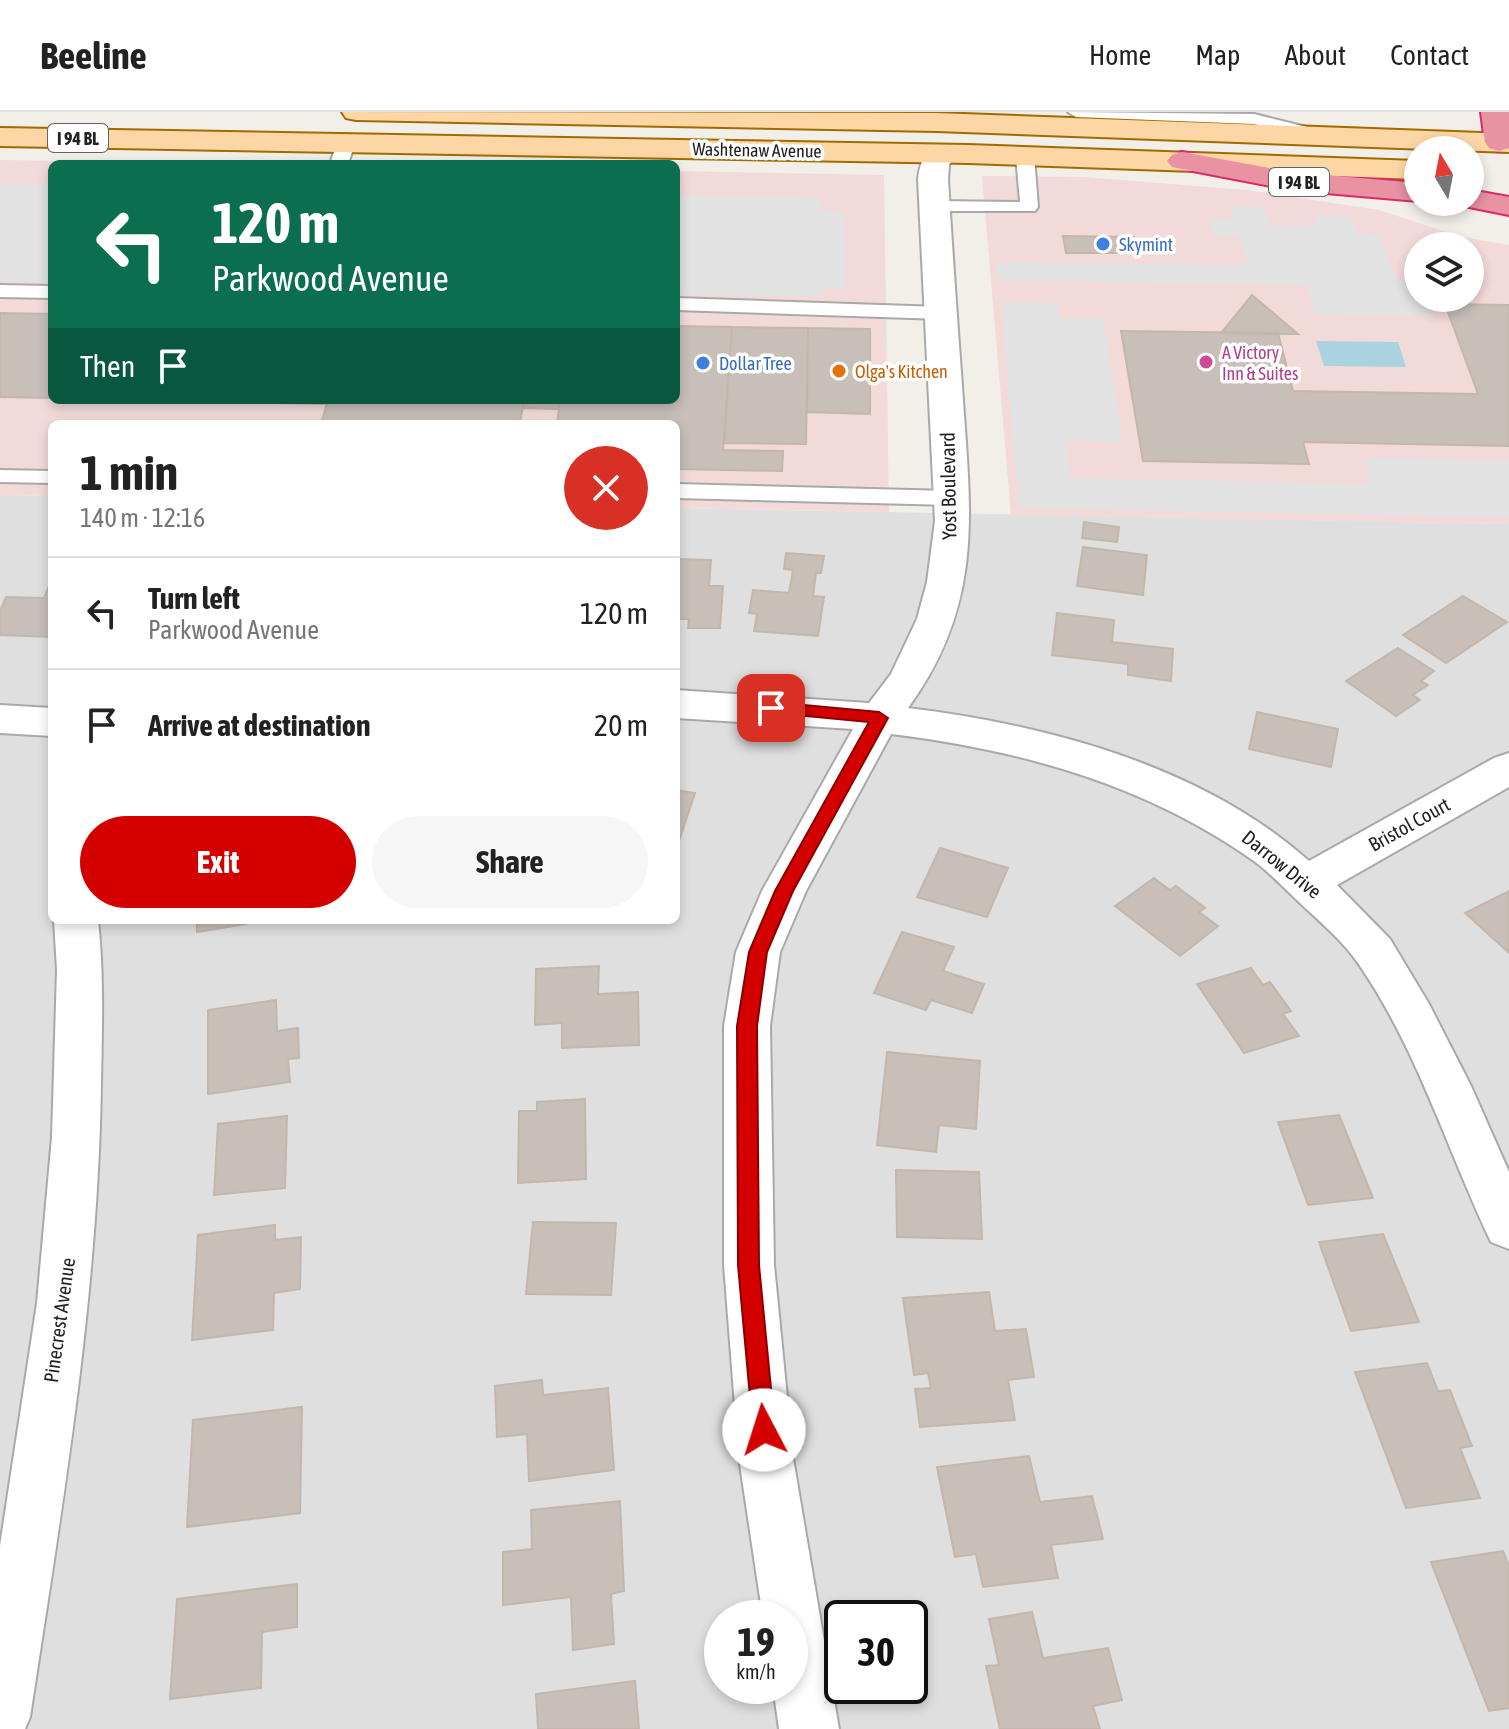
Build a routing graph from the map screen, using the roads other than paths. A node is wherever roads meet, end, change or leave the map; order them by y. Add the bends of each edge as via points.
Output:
1 (356, 112) edge
2 (374, 112) edge
3 (1076, 112) edge
4 (1495, 112) edge
5 (901, 117) edge
6 (936, 117) edge
7 (1316, 135) junction
8 (0, 137) edge
9 (155, 139) junction
10 (1504, 142) edge
11 (1484, 144) edge
12 (1404, 150) edge
13 (343, 154) edge
14 (942, 154) junction
15 (1025, 156) junction
16 (1182, 161) junction
17 (1404, 169) edge
18 (1484, 188) edge
19 (1404, 191) edge
20 (934, 206) junction
21 (1509, 206) edge
22 (0, 291) edge
23 (48, 292) edge
24 (680, 304) edge
25 (941, 313) junction
26 (0, 476) edge
27 (48, 477) edge
28 (680, 491) edge
29 (951, 498) junction
30 (680, 704) edge
31 (879, 718) junction
32 (0, 719) edge
33 (48, 722) edge
34 (1509, 768) edge
35 (1309, 881) junction
36 (76, 924) edge
37 (1509, 1227) edge
38 (0, 1717) edge
39 (809, 1729) edge

1 - 2 main road, Washtenaw Avenue
2 - 5 main road, Washtenaw Avenue
3 - 7 lane via 1254,119
4 - 10 highway
5 - 6 main road, Washtenaw Avenue
6 - 7 main road, Washtenaw Avenue
6 - 9 main road via 909,133 869,138 318,128
7 - 10 main road, Washtenaw Avenue
8 - 9 main road, Washtenaw Avenue / I 94 BL
9 - 13 main road, Washtenaw Avenue / I 94 BL
10 - 11 main road
12 - 14 main road via 1015,136 974,139
13 - 14 main road, Washtenaw Avenue / I 94 BL
14 - 15 main road, Washtenaw Avenue / I 94 BL
14 - 20 street, Yost Boulevard via 934,164
15 - 16 main road, Washtenaw Avenue / I 94 BL
15 - 20 lane via 1029,207
16 - 17 main road, Washtenaw Avenue
16 - 19 highway, I 94 BL via 1291,181
18 - 21 highway
20 - 25 street, Yost Boulevard
22 - 23 lane
24 - 25 lane
25 - 29 street, Yost Boulevard
26 - 27 lane
28 - 29 lane
29 - 31 street, Yost Boulevard via 946,582 936,619 908,679
30 - 31 street, Darrow Drive
31 - 35 street, Darrow Drive via 941,724 1065,754 1181,794 1242,830
31 - 39 street, Yost Boulevard via 784,891 758,952 747,1026 749,1265 766,1458
32 - 33 street
34 - 35 street, Bristol Court
35 - 37 street, Darrow Drive via 1373,950 1419,1030
36 - 38 street, Pinecrest Avenue via 78,1121 68,1256

